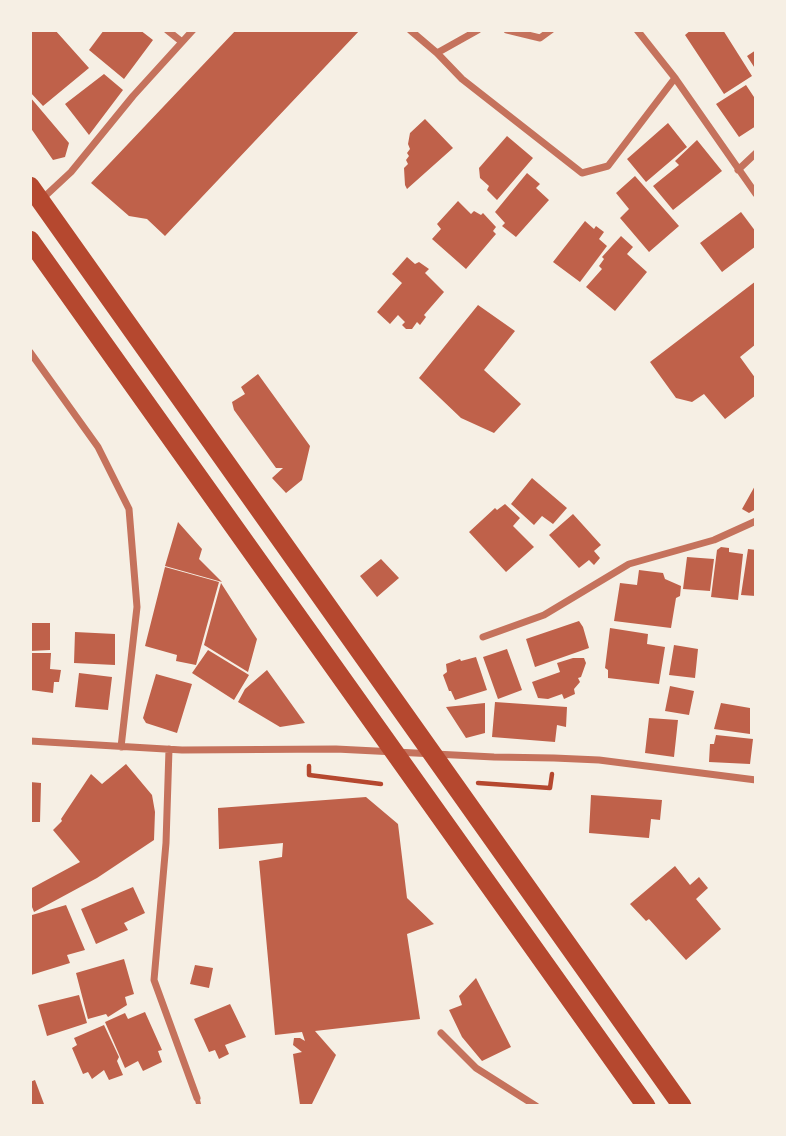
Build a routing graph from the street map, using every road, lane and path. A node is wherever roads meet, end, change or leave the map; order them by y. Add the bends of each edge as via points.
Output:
1 (167, 30) edge
2 (193, 30) edge
3 (410, 30) edge
4 (478, 30) edge
5 (507, 30) edge
6 (551, 30) edge
7 (637, 30) edge
8 (182, 42) junction
9 (438, 53) junction
10 (675, 78) junction
11 (756, 153) edge
12 (738, 170) junction
13 (35, 193) edge
14 (756, 194) edge
15 (30, 240) edge
16 (30, 352) edge
17 (756, 522) edge
18 (483, 638) dead end
19 (30, 741) edge
20 (121, 747) junction
21 (169, 749) junction
22 (309, 766) dead end
23 (552, 774) dead end
24 (756, 780) edge
25 (478, 783) dead end
26 (381, 784) dead end
27 (441, 1033) dead end
28 (198, 1102) edge
29 (640, 1104) edge
30 (536, 1106) edge
31 (682, 1106) edge

1 - 8 street
2 - 8 street
3 - 9 street
4 - 9 street
5 - 6 street via 540,38
7 - 10 street
8 - 13 street via 71,172
9 - 10 street via 462,79 582,173 608,166
10 - 12 street
11 - 12 street
12 - 14 street
13 - 31 highway
15 - 29 highway
16 - 20 street via 98,447 129,509 137,607
17 - 18 street via 714,540 629,564 544,615
19 - 20 street
20 - 21 street
21 - 24 street via 336,749 600,761
21 - 28 street via 154,980
22 - 26 path via 309,775
23 - 25 path via 550,788
27 - 30 street via 476,1068

